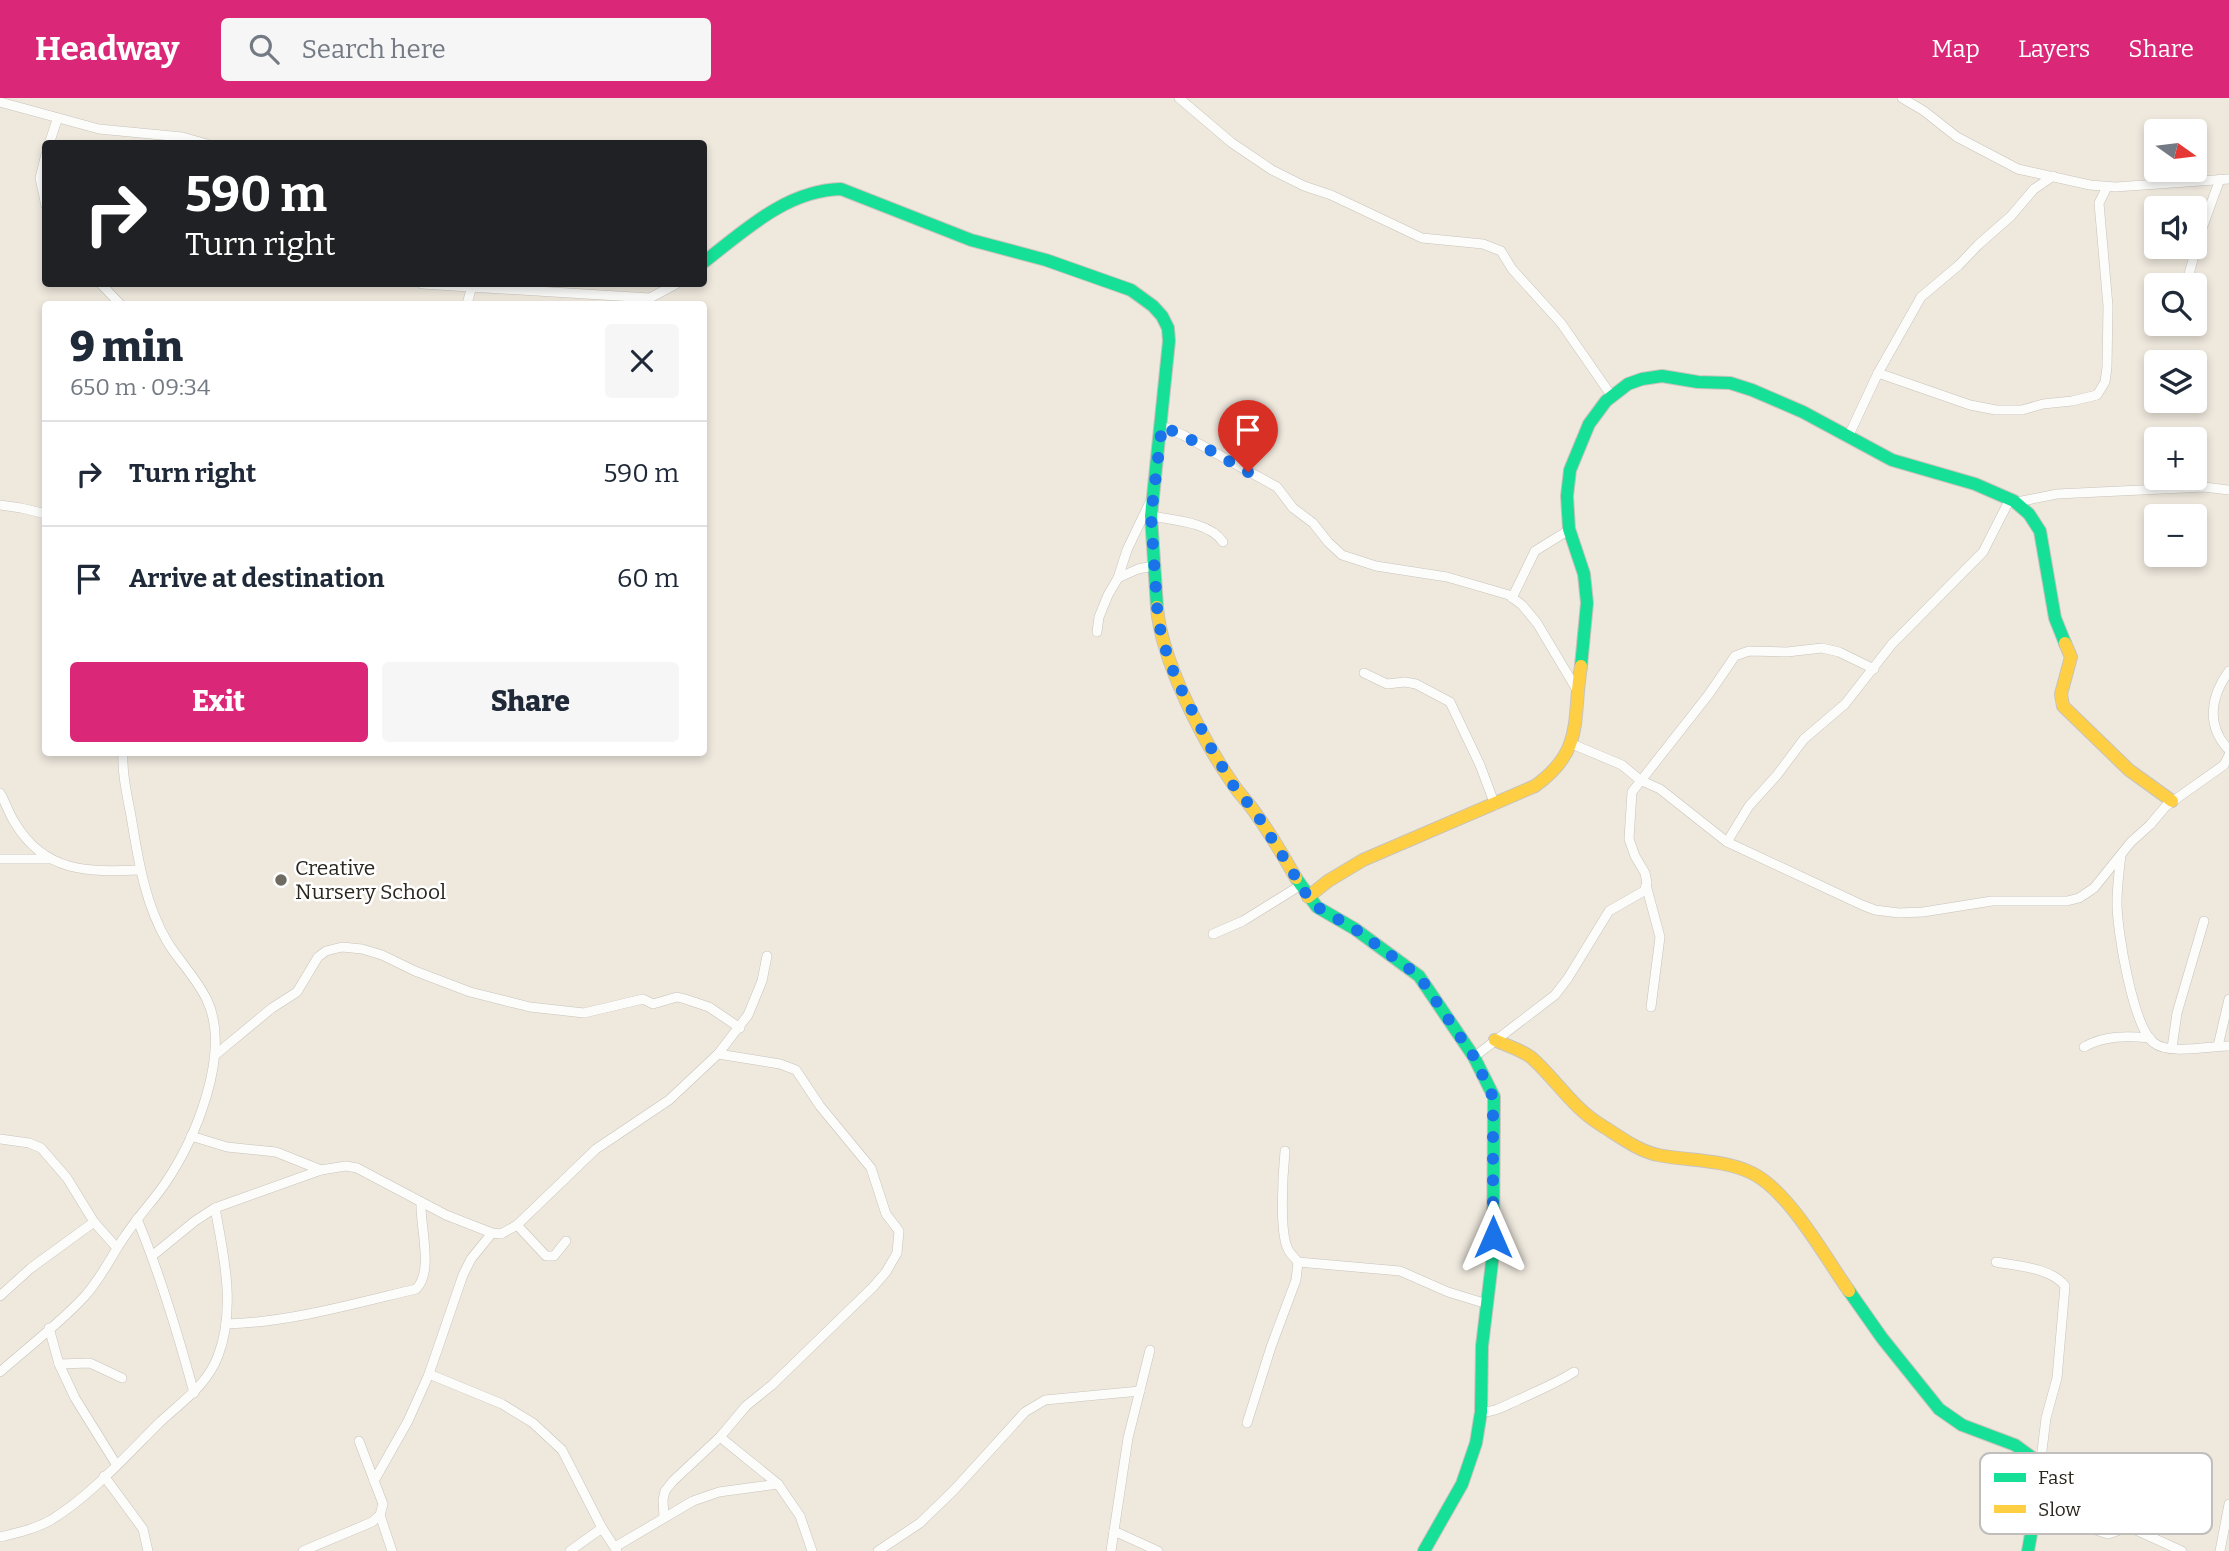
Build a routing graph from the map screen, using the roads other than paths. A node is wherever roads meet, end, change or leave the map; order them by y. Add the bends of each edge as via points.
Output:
1 (1179, 98) edge
2 (1902, 98) edge
3 (0, 102) edge
4 (57, 120) junction
5 (50, 140) edge
6 (193, 140) edge
7 (42, 170) edge
8 (2053, 176) junction
9 (2225, 179) edge
10 (42, 187) edge
11 (2107, 187) junction
12 (707, 260) edge
13 (2189, 273) edge
14 (104, 287) edge
15 (485, 287) edge
16 (570, 287) edge
17 (670, 287) edge
18 (574, 294) junction
19 (117, 301) edge
20 (1878, 373) junction
21 (1611, 395) junction
22 (1162, 426) junction
23 (1848, 437) junction
24 (2229, 490) edge
25 (1152, 497) junction
26 (2013, 500) junction
27 (0, 506) edge
28 (42, 513) edge
29 (1151, 516) junction
30 (1569, 530) junction
31 (1223, 542) dead end
32 (1153, 566) junction
33 (1118, 578) junction
34 (1512, 598) junction
35 (1097, 632) dead end
36 (1874, 669) junction
37 (2229, 671) edge
38 (1364, 673) dead end
39 (1577, 690) junction
40 (1572, 744) junction
41 (2229, 753) edge
42 (122, 756) edge
43 (1640, 780) junction
44 (0, 793) edge
45 (2172, 802) junction
46 (1495, 805) junction
47 (1727, 842) junction
48 (2122, 853) junction
49 (0, 859) edge
50 (49, 859) junction
51 (140, 870) junction
52 (1301, 885) junction
53 (1646, 886) junction
54 (1308, 897) junction
55 (2204, 921) dead end
56 (1213, 934) dead end
57 (767, 956) dead end
58 (2229, 999) edge
59 (1651, 1007) dead end
60 (740, 1028) junction
61 (2150, 1038) junction
62 (1495, 1040) junction
63 (2084, 1046) dead end
64 (2218, 1046) junction
65 (2229, 1046) edge
66 (2172, 1048) junction
67 (718, 1054) junction
68 (214, 1056) junction
69 (1474, 1057) junction
70 (191, 1136) junction
71 (0, 1139) edge
72 (1285, 1151) dead end
73 (321, 1170) junction
74 (421, 1203) junction
75 (215, 1208) junction
76 (137, 1219) junction
77 (94, 1222) junction
78 (517, 1225) junction
79 (492, 1233) junction
80 (566, 1241) dead end
81 (117, 1248) junction
82 (152, 1256) junction
83 (1298, 1262) junction
84 (1996, 1262) dead end
85 (0, 1296) edge
86 (1487, 1304) junction
87 (226, 1324) junction
88 (49, 1328) junction
89 (1150, 1350) dead end
90 (59, 1364) junction
91 (0, 1371) edge
92 (1574, 1372) dead end
93 (429, 1374) junction
94 (122, 1378) dead end
95 (1140, 1391) junction
96 (194, 1393) junction
97 (1481, 1412) junction
98 (1247, 1423) dead end
99 (720, 1437) junction
100 (359, 1441) dead end
101 (2028, 1453) edge
102 (2042, 1453) edge
103 (116, 1464) junction
104 (104, 1476) junction
105 (374, 1482) junction
106 (778, 1484) junction
107 (2229, 1504) edge
108 (380, 1515) junction
109 (664, 1517) junction
110 (602, 1528) junction
111 (1114, 1531) junction
112 (2144, 1534) edge
113 (0, 1537) edge
114 (616, 1549) edge
115 (148, 1551) edge
116 (303, 1551) edge
117 (392, 1551) edge
118 (570, 1551) edge
119 (812, 1551) edge
120 (878, 1551) edge
121 (1111, 1551) edge
122 (1158, 1551) edge
123 (1424, 1551) edge
124 (2182, 1551) edge
125 (2220, 1551) edge

1 - 21 street via 1232,143 1304,186 1422,238 1483,244 1501,251 1561,323
2 - 8 street via 2001,162
3 - 4 street
4 - 5 street
4 - 6 street
7 - 10 street
8 - 11 street
8 - 20 street via 1921,297
9 - 11 street
9 - 13 street via 2200,234
11 - 20 street via 2099,203 2108,306 2107,367 2097,395 2022,410 1996,410
12 - 22 street via 785,205 830,187 971,240 1104,279 1153,306 1168,328
14 - 19 street
15 - 18 street
16 - 18 street
17 - 18 street via 650,298
20 - 23 street
21 - 23 street via 1654,376 1734,383
21 - 30 street via 1597,410 1569,475
22 - 25 street
22 - 34 street via 1277,487 1342,555 1376,566 1455,579
23 - 26 street via 1891,460 1965,480
24 - 26 street via 2204,487
25 - 29 street
25 - 33 street
26 - 36 street via 1983,552 1892,644
26 - 45 street via 2040,531 2055,618 2071,657 2060,694 2063,706 2129,770
27 - 28 street
29 - 31 street via 1208,530
29 - 32 street
30 - 34 street via 1534,553
30 - 39 street via 1584,574 1588,614
32 - 33 street
32 - 52 street via 1158,621 1178,683 1233,785
33 - 35 street via 1099,617
34 - 39 street via 1537,623
36 - 43 street via 1822,648 1740,653
36 - 47 street via 1845,704 1804,739 1749,806
37 - 41 street via 2214,697 2213,713 2214,730
38 - 46 street via 1387,684 1416,684 1450,702
39 - 40 street
40 - 43 street via 1614,760
40 - 46 street via 1548,777
41 - 45 street via 2224,765
42 - 51 street
43 - 47 street via 1660,789
43 - 53 street via 1632,792 1629,830 1630,846 1645,873
44 - 50 street via 23,836
45 - 48 street
46 - 54 street via 1363,860
47 - 48 street via 1862,905 1899,913 1992,901 2079,898 2094,888
48 - 61 street via 2119,929 2133,999
49 - 50 street
50 - 51 street via 78,869
51 - 68 street via 169,944 208,1001
52 - 54 street
52 - 56 street
53 - 59 street via 1660,937
53 - 62 street via 1609,911 1562,987
54 - 69 street via 1419,976
55 - 66 street via 2177,1013
57 - 60 street via 762,982
58 - 64 street
60 - 67 street
60 - 68 street via 709,1007 677,997 653,1004 643,999 584,1013 522,1006 470,992 383,955 342,947 318,957 297,992
61 - 63 street via 2109,1038
61 - 66 street via 2156,1045
62 - 69 street
62 - 101 street via 1531,1057 1581,1111 1639,1148 1741,1170 1765,1181 1788,1203 1882,1338 1939,1409 1966,1428
64 - 65 street
64 - 66 street
67 - 78 street via 669,1100 596,1149
67 - 99 street via 796,1070 871,1168 886,1214 899,1231 897,1254 886,1272 817,1343 746,1406
68 - 70 street
69 - 86 street via 1493,1097 1493,1254
70 - 73 street via 227,1147 276,1152
70 - 76 street via 164,1184
71 - 77 street via 41,1148 67,1178
72 - 83 street via 1284,1228 1287,1248
73 - 74 street via 357,1168
73 - 75 street
74 - 79 street
74 - 87 street via 425,1271 416,1289 305,1316
75 - 82 street
75 - 87 street via 226,1279
76 - 81 street
76 - 82 street
77 - 81 street
77 - 85 street
78 - 79 street via 501,1234
78 - 80 street via 546,1256 554,1256
79 - 93 street via 463,1275
81 - 88 street via 83,1299
82 - 96 street
83 - 86 street via 1400,1271
83 - 98 street via 1296,1280
84 - 102 street via 2048,1274 2065,1286 2058,1366
86 - 97 street
87 - 96 street via 210,1374
88 - 90 street
88 - 91 street
89 - 95 street
90 - 94 street via 90,1363
90 - 103 street
92 - 97 street via 1506,1407
93 - 105 street
93 - 110 street via 502,1404 533,1423 562,1450
95 - 111 street
95 - 120 street via 1045,1400 1025,1412 920,1523
96 - 103 street
97 - 123 street via 1462,1484
99 - 106 street
99 - 109 street via 665,1491
100 - 105 street
103 - 104 street
104 - 113 street via 49,1521
104 - 115 street via 143,1529
105 - 108 street via 383,1504
106 - 109 street via 719,1492
106 - 119 street via 800,1516
107 - 125 street
108 - 116 street
108 - 117 street
109 - 114 street
110 - 114 street
110 - 118 street
111 - 121 street
111 - 122 street
112 - 124 street

